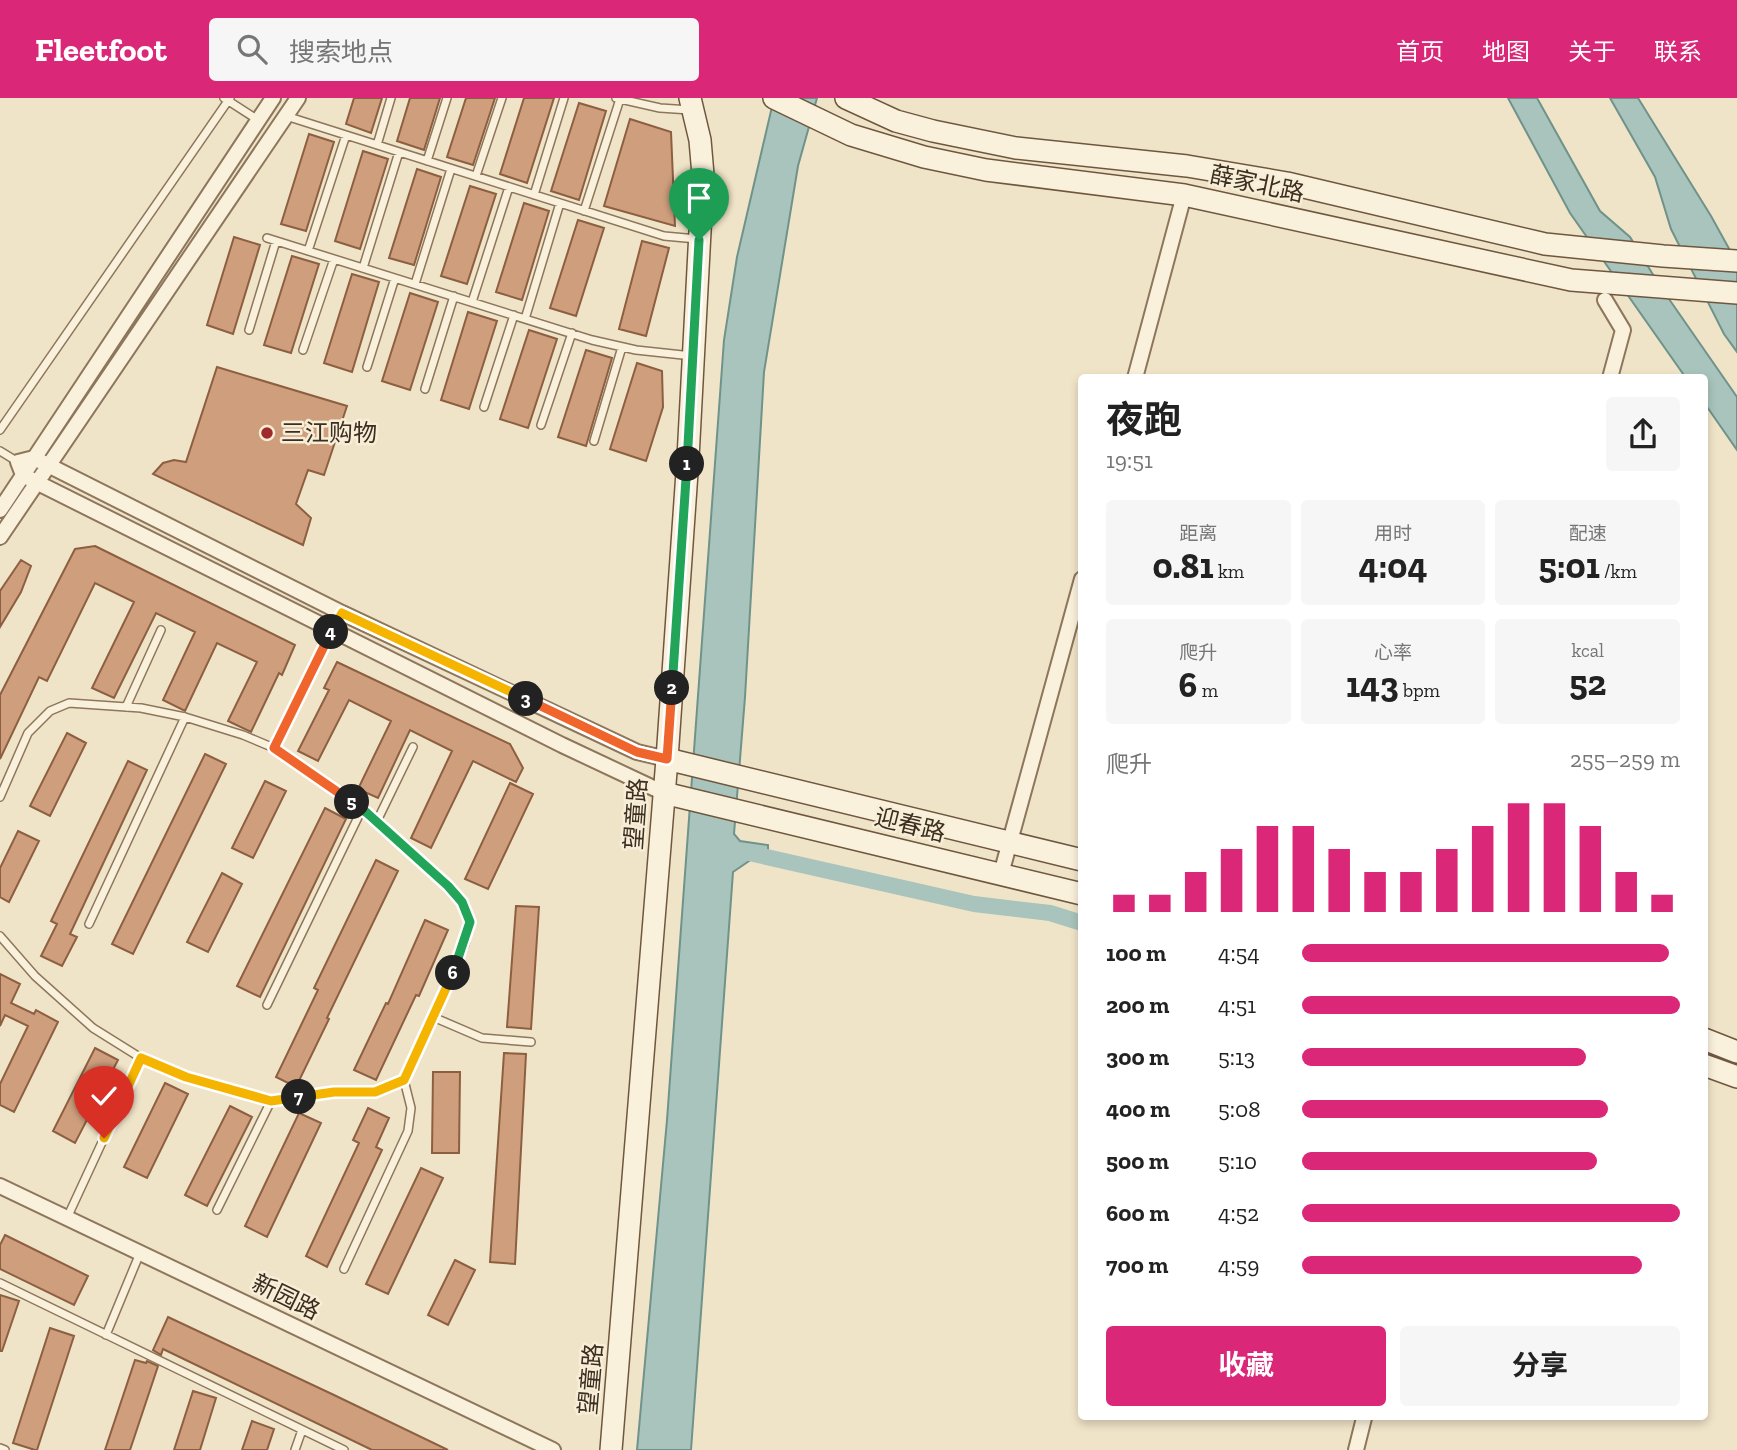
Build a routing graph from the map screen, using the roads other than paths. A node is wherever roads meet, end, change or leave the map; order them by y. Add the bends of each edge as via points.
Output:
1 (273, 98) edge
2 (298, 98) edge
3 (391, 98) edge
4 (447, 98) edge
5 (502, 98) edge
6 (564, 98) edge
7 (618, 98) edge
8 (774, 98) edge
9 (846, 98) edge
10 (227, 99) edge
11 (692, 104) edge
12 (286, 116) junction
13 (259, 120) junction
14 (346, 135) junction
15 (377, 145) junction
16 (399, 152) junction
17 (427, 161) junction
18 (451, 169) junction
19 (476, 176) junction
20 (509, 187) junction
21 (534, 195) junction
22 (1185, 195) junction
23 (560, 203) junction
24 (584, 211) junction
25 (267, 238) dead end
26 (699, 240) junction
27 (276, 241) junction
28 (308, 251) junction
29 (334, 259) junction
30 (1737, 261) edge
31 (363, 268) junction
32 (395, 278) junction
33 (415, 284) junction
34 (1602, 292) junction
35 (1737, 293) edge
36 (454, 296) junction
37 (472, 302) junction
38 (514, 315) junction
39 (525, 318) junction
40 (249, 330) dead end
41 (572, 333) junction
42 (622, 347) junction
43 (303, 350) dead end
44 (693, 356) junction
45 (367, 367) dead end
46 (1136, 374) edge
47 (1611, 374) edge
48 (425, 389) dead end
49 (484, 407) dead end
50 (541, 425) dead end
51 (0, 430) edge
52 (594, 441) dead end
53 (0, 452) edge
54 (34, 458) junction
55 (48, 466) junction
56 (21, 468) junction
57 (38, 483) junction
58 (0, 510) edge
59 (0, 537) edge
60 (1078, 594) edge
61 (342, 613) junction
62 (161, 630) dead end
63 (332, 630) junction
64 (126, 707) junction
65 (185, 717) junction
66 (413, 747) dead end
67 (274, 748) junction
68 (667, 759) junction
69 (664, 793) junction
70 (0, 797) edge
71 (362, 809) junction
72 (377, 821) junction
73 (1011, 842) junction
74 (1078, 859) edge
75 (1001, 874) junction
76 (1078, 893) edge
77 (89, 924) dead end
78 (0, 936) edge
79 (267, 1005) dead end
80 (433, 1017) junction
81 (1708, 1041) edge
82 (531, 1042) dead end
83 (1737, 1052) edge
84 (141, 1058) junction
85 (1708, 1066) edge
86 (1737, 1077) edge
87 (404, 1080) junction
88 (271, 1101) junction
89 (0, 1186) edge
90 (218, 1210) dead end
91 (67, 1218) junction
92 (140, 1253) junction
93 (344, 1269) dead end
94 (0, 1283) edge
95 (106, 1335) junction
96 (1364, 1420) edge
97 (302, 1430) junction
98 (0, 1448) edge
99 (5, 1450) edge
100 (295, 1450) edge
101 (344, 1450) edge
102 (553, 1450) edge
103 (611, 1450) edge
104 (1356, 1450) edge

1 - 13 street
2 - 12 street
3 - 15 lane
4 - 17 lane
5 - 19 lane
6 - 21 lane
7 - 11 lane via 660,108
7 - 24 lane
8 - 22 main road, 薛家北路 via 851,135 924,157 986,170
9 - 30 main road, 薛家北路 via 896,121 1016,148 1187,166 1287,183 1545,244
10 - 13 lane
10 - 51 lane
11 - 26 main road, 望童路 via 703,175
12 - 14 lane
12 - 55 street
13 - 54 street
14 - 15 lane
14 - 28 lane
15 - 16 lane
16 - 17 lane
16 - 31 lane
17 - 18 lane
18 - 19 lane
18 - 33 lane
19 - 20 lane
20 - 21 lane
20 - 37 lane
21 - 23 lane
22 - 34 main road, 薛家北路 via 1571,280
22 - 46 street
23 - 24 lane
23 - 39 lane
24 - 26 lane via 664,236
25 - 27 lane
26 - 44 main road, 望童路
27 - 28 lane
27 - 40 lane
28 - 29 lane
29 - 31 lane
29 - 43 lane
31 - 32 lane
32 - 33 lane
32 - 45 lane
33 - 36 lane
34 - 35 main road, 薛家北路
34 - 47 street via 1623,330
36 - 37 lane
36 - 48 lane
37 - 38 lane
38 - 39 lane
38 - 49 lane
39 - 41 lane
41 - 42 lane
41 - 50 lane
42 - 44 lane
42 - 52 lane
44 - 68 main road, 望童路
53 - 56 lane
54 - 55 street
54 - 56 street
55 - 57 street
55 - 61 street
56 - 57 street
56 - 58 street
57 - 59 street
57 - 63 street
60 - 73 street
61 - 63 lane
61 - 68 street via 637,752
62 - 64 lane
63 - 67 lane
63 - 69 street
64 - 65 lane
64 - 70 lane via 69,703 50,712 29,733
65 - 67 lane
65 - 77 lane
66 - 72 lane
67 - 71 lane
68 - 69 main road, 望童路
68 - 73 main road, 迎春路
69 - 75 main road, 迎春路
69 - 103 main road, 望童路
71 - 72 lane
71 - 79 lane
72 - 80 lane via 448,886 462,902 470,922
73 - 74 main road, 迎春路
73 - 75 street
75 - 76 main road, 迎春路
78 - 84 lane via 35,976 93,1028
80 - 82 lane via 482,1038
80 - 87 lane
81 - 83 main road
84 - 88 lane via 186,1077
84 - 91 lane
85 - 86 main road
87 - 88 lane via 375,1092 334,1092
87 - 93 lane via 411,1108 408,1131
88 - 90 lane
89 - 91 street, 新园路
91 - 92 street, 新园路
92 - 95 lane
92 - 102 street, 新园路
94 - 95 lane
95 - 97 lane
96 - 104 street
97 - 100 lane
97 - 101 lane
98 - 99 lane

